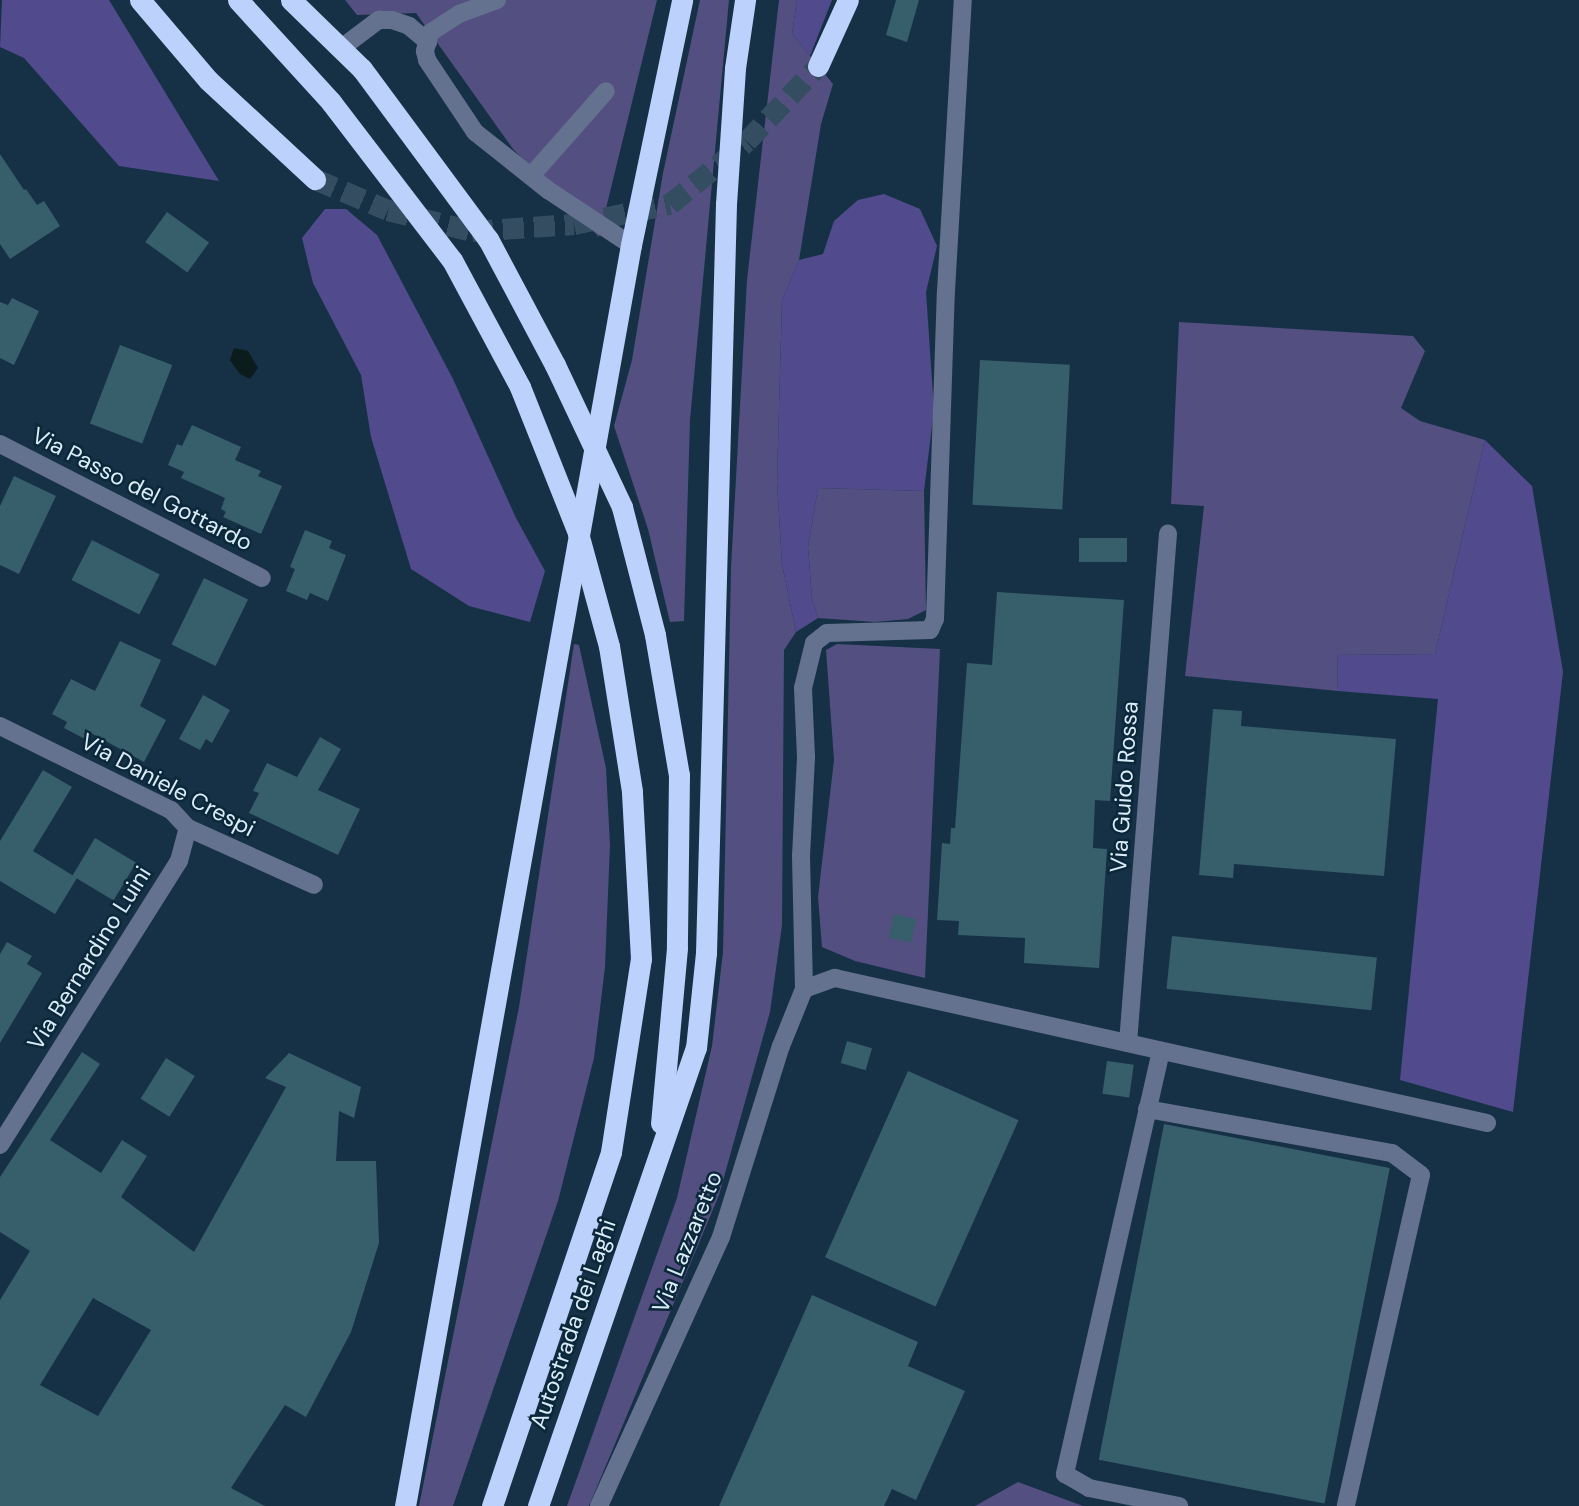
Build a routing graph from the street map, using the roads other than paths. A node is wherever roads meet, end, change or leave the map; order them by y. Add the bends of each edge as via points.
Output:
1 (140, 0) edge
2 (238, 0) edge
3 (291, 0) edge
4 (496, 0) edge
5 (682, 0) edge
6 (745, 0) edge
7 (848, 0) edge
8 (962, 0) edge
9 (428, 42) junction
10 (348, 43) dead end
11 (818, 66) tunnel mouth
12 (606, 91) dead end
13 (531, 176) junction
14 (315, 179) tunnel mouth
15 (631, 245) junction
16 (0, 444) edge
17 (1168, 534) dead end
18 (262, 579) dead end
19 (0, 726) edge
20 (188, 828) junction
21 (314, 885) dead end
22 (804, 989) junction
23 (1128, 1043) junction
24 (1161, 1051) junction
25 (1147, 1109) junction
26 (1488, 1123) dead end
27 (0, 1145) edge
28 (657, 1160) junction
29 (405, 1506) edge
30 (492, 1506) edge
31 (538, 1506) edge
32 (599, 1506) edge
33 (1179, 1506) edge
34 (1346, 1506) edge

1 - 14 highway via 208,80
2 - 30 highway, bridge via 331,102 452,260 520,387 578,533 609,646 632,791 641,959 611,1152
3 - 28 highway, bridge via 362,69 488,239 555,365 622,507 655,635 679,775 677,948
4 - 9 street via 459,14 430,33
5 - 15 highway
6 - 28 highway via 734,68 726,204 706,953 696,1048
7 - 11 highway
8 - 22 street via 935,619 930,630 827,633 814,643 803,688
9 - 10 street via 409,26 379,20
9 - 13 street via 427,60 475,132
12 - 13 street
13 - 15 street
15 - 29 highway
16 - 18 street, Via Passo del Gottardo
17 - 23 street, Via Guido Rossa
19 - 20 street, Via Daniele Crespi via 171,810
20 - 21 street, Via Daniele Crespi
20 - 27 street, Via Bernardino Luini via 179,860
22 - 23 street via 835,978
22 - 32 street, Via Lazzaretto via 720,1237
23 - 24 street
24 - 25 street
24 - 26 street
25 - 33 street via 1065,1474 1089,1488
25 - 34 street via 1392,1153 1421,1175
28 - 31 highway, Autostrada dei Laghi

